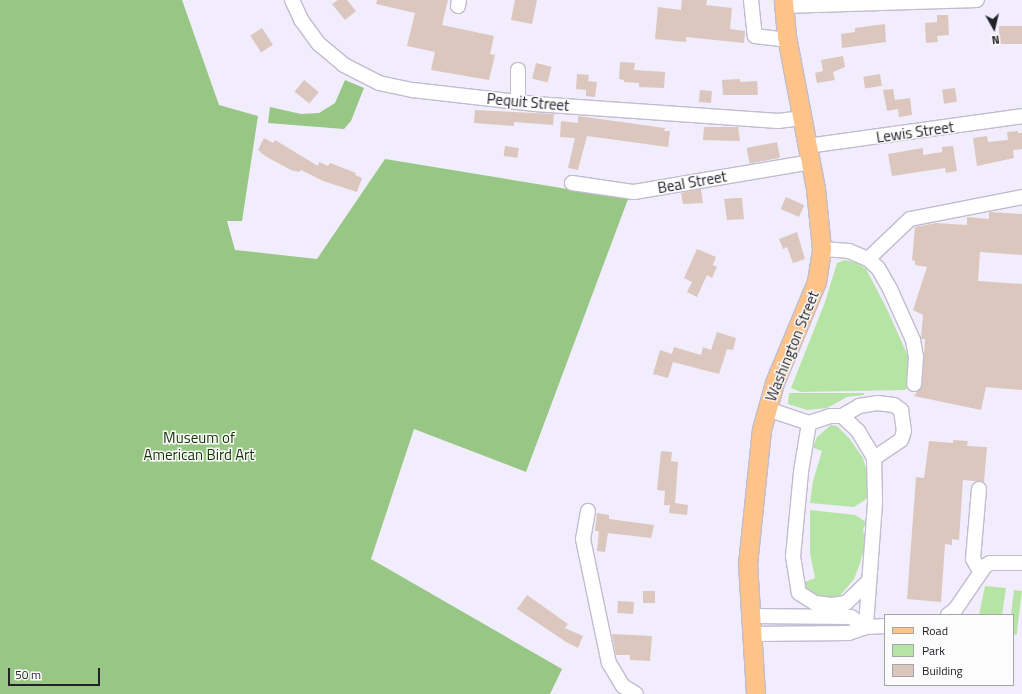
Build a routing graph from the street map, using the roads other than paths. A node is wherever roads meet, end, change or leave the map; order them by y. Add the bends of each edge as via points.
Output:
1 (292, 0) edge
2 (751, 0) edge
3 (977, 0) edge
4 (898, 1) edge
5 (784, 3) edge
6 (787, 40) junction
7 (518, 70) dead end
8 (518, 102) junction
9 (1022, 116) edge
10 (802, 118) junction
11 (809, 154) junction
12 (572, 183) dead end
13 (1022, 196) edge
14 (822, 249) junction
15 (868, 260) junction
16 (914, 384) dead end
17 (767, 409) junction
18 (842, 416) junction
19 (809, 423) junction
20 (874, 458) junction
21 (979, 489) dead end
22 (588, 511) dead end
23 (1022, 563) edge
24 (980, 571) junction
25 (870, 581) junction
26 (949, 614) edge
27 (750, 616) junction
28 (884, 626) edge
29 (866, 627) junction
30 (751, 634) junction
31 (636, 694) edge
32 (756, 694) edge

1 - 8 street, Pequit Street via 302,21 319,44 344,65 378,83 413,90
2 - 6 street via 755,36
3 - 4 street
4 - 5 street
5 - 6 main road, Washington Street
6 - 10 main road, Washington Street
7 - 8 street
8 - 10 street, Pequit Street via 778,121
9 - 11 street, Lewis Street
10 - 11 main road, Washington Street
11 - 12 street, Beal Street via 634,192
11 - 14 main road, Washington Street
13 - 15 street via 910,219
14 - 15 street via 848,250
14 - 17 main road, Washington Street via 818,282
15 - 16 street via 878,268 890,289 913,340 916,357
17 - 19 street
17 - 27 main road, Washington Street via 758,454 750,529
18 - 19 street via 830,416
18 - 20 street via 858,431
18 - 20 street via 859,406 877,403 894,405 900,410 904,431 900,440
19 - 25 street via 801,472 793,556 799,593 815,603 832,606 846,603
20 - 25 street via 876,479
21 - 24 street via 974,559
22 - 31 street via 583,539 609,663 623,686
23 - 24 street via 990,563
24 - 26 street via 964,597
25 - 29 street
27 - 29 street via 851,618
27 - 30 main road, Washington Street
28 - 29 street
29 - 30 street via 849,633
30 - 32 main road, Washington Street

